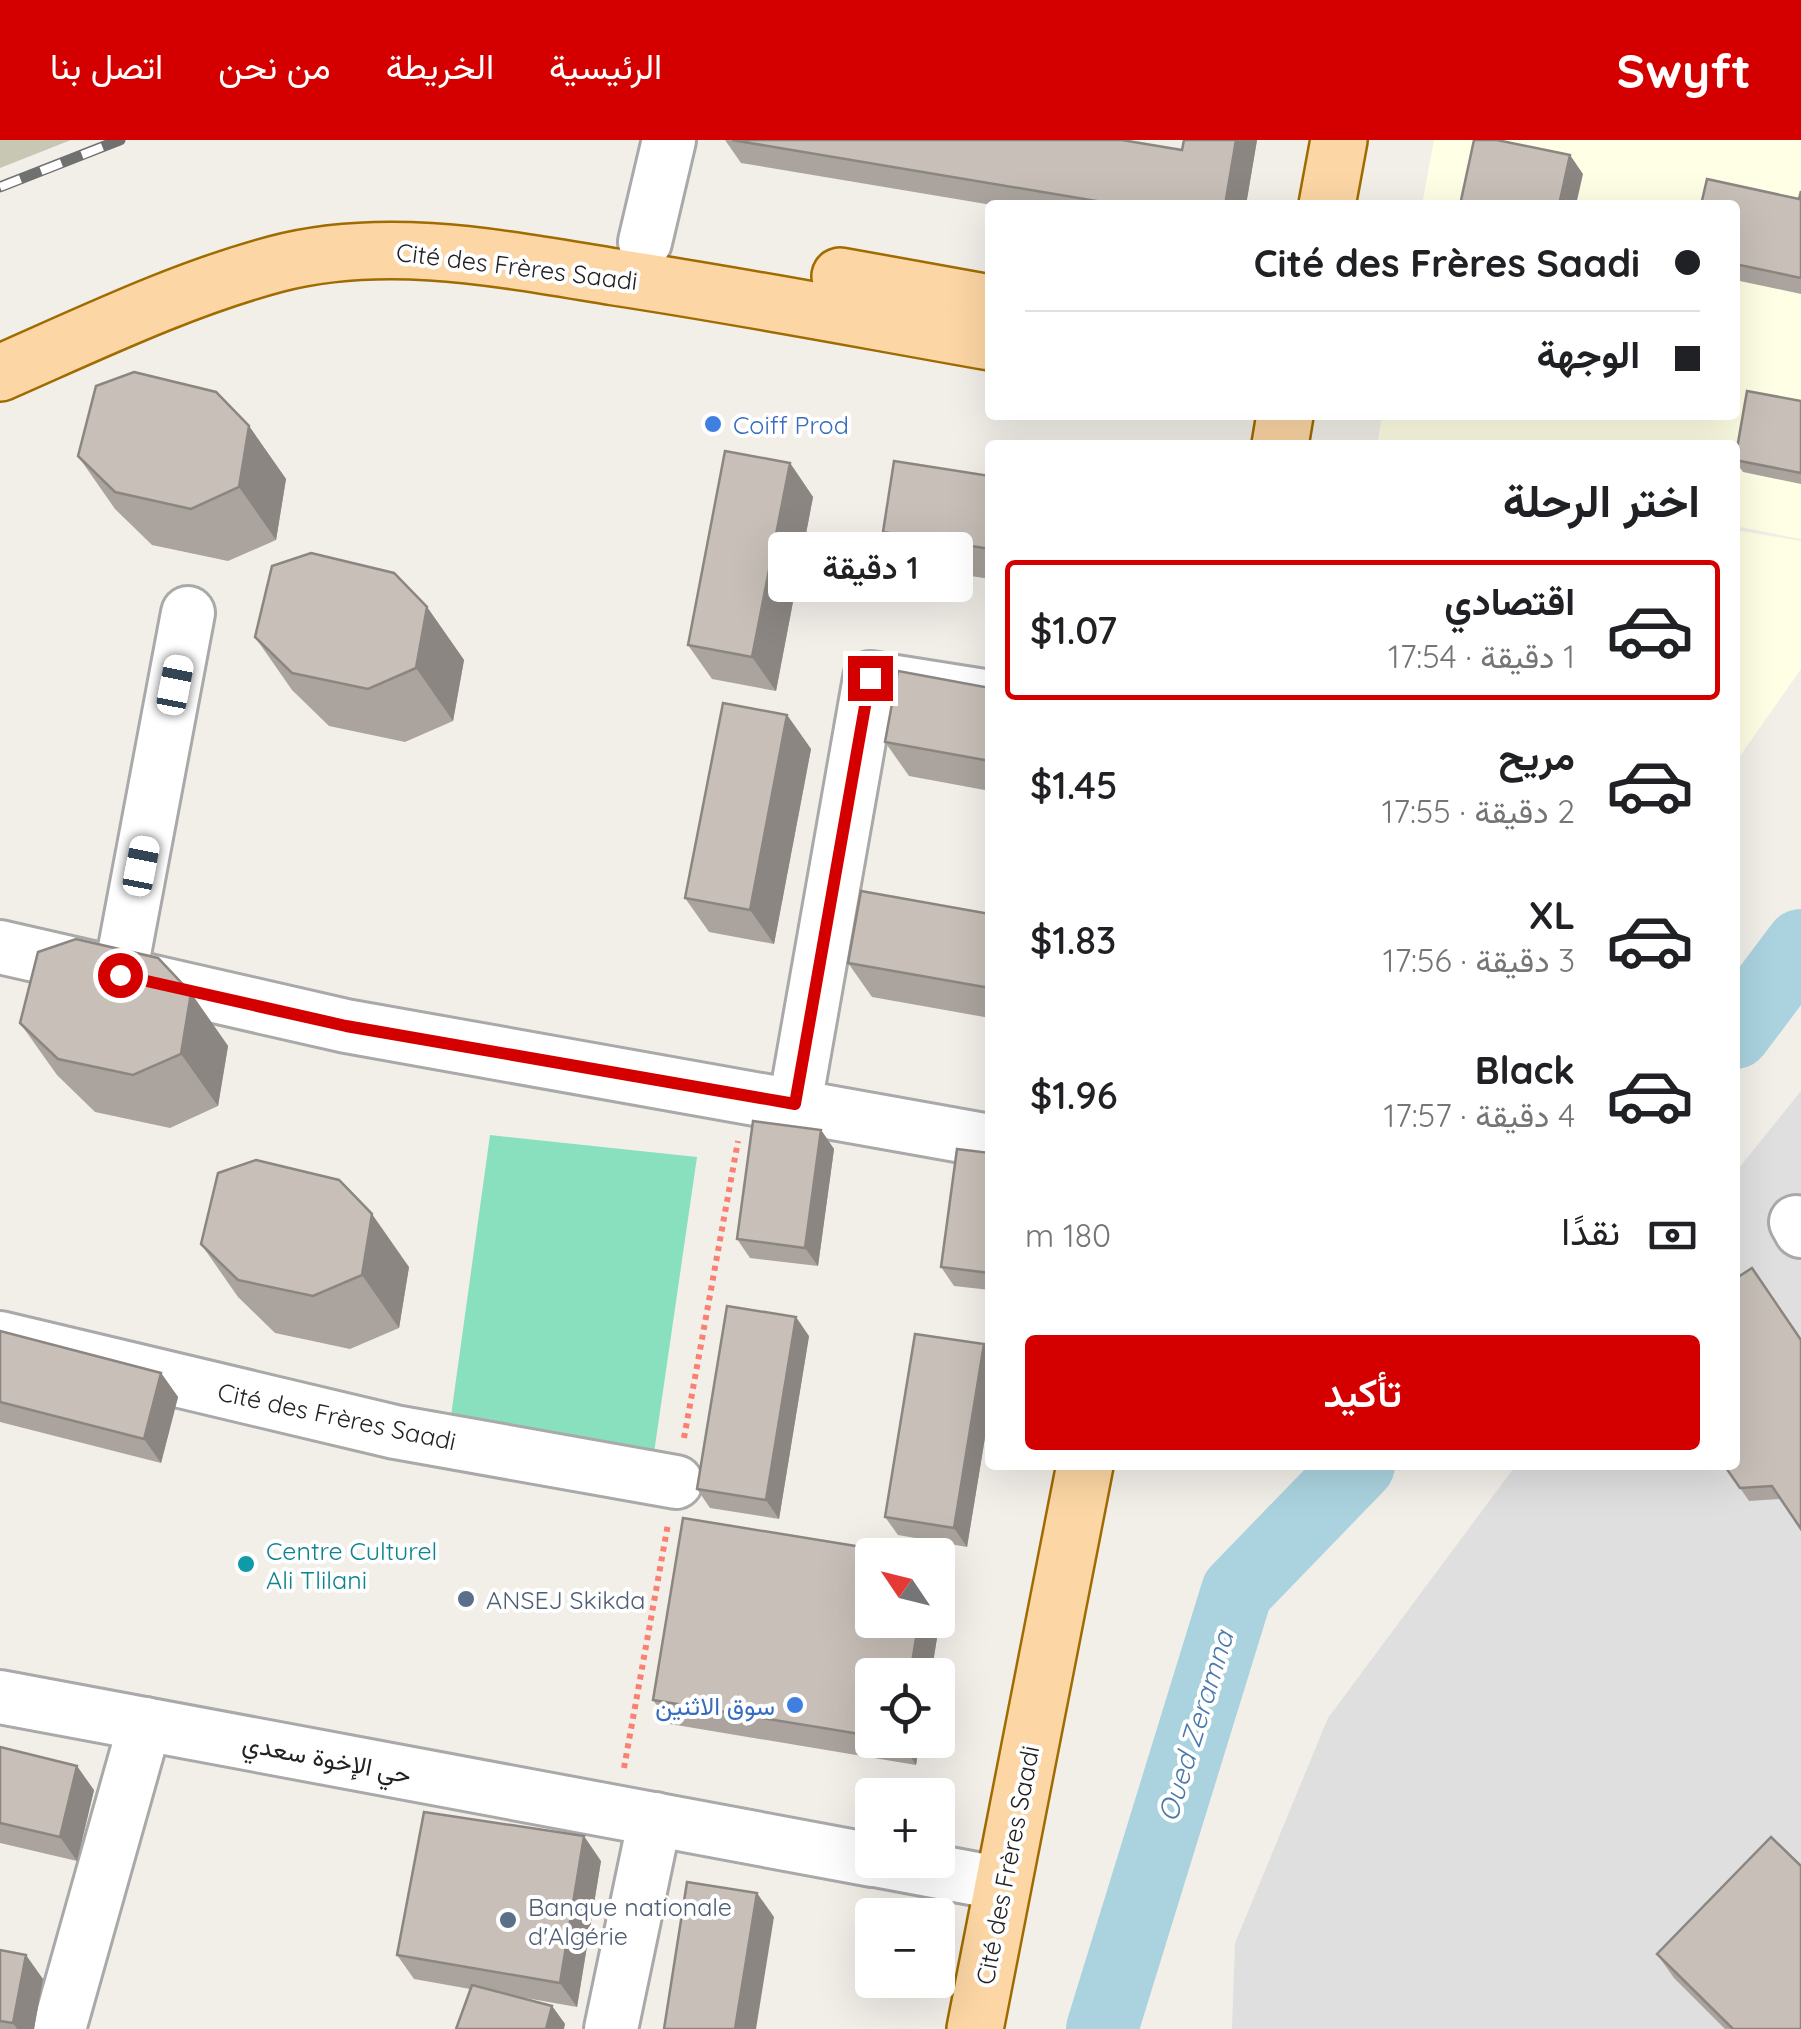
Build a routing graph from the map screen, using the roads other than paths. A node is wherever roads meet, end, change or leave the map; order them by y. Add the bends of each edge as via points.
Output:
1 (669, 140) edge
2 (1340, 140) edge
3 (1327, 200) edge
4 (645, 242) junction
5 (985, 302) edge
6 (0, 336) edge
7 (985, 341) edge
8 (0, 373) edge
9 (188, 613) dead end
10 (985, 696) edge
11 (0, 947) edge
12 (120, 975) junction
13 (795, 1104) junction
14 (985, 1140) edge
15 (0, 1338) edge
16 (1083, 1470) edge
17 (676, 1482) dead end
18 (0, 1697) edge
19 (146, 1724) junction
20 (655, 1819) junction
21 (855, 1856) edge
22 (955, 1875) edge
23 (1003, 1884) junction
24 (59, 2029) edge
25 (611, 2029) edge
26 (975, 2029) edge

1 - 4 street, Cité des Frères Saadi
2 - 3 main road
4 - 5 main road, Cité des Frères Saadi
4 - 6 main road, Cité des Frères Saadi via 424,214 350,219 271,235 132,280
7 - 8 main road, Cité des Frères Saadi via 520,262 388,250 277,264 146,310
9 - 12 street
10 - 13 street via 870,678
11 - 12 street
12 - 13 street via 346,1026
13 - 14 street
15 - 17 street, Cité des Frères Saadi via 395,1432
16 - 23 main road, Cité des Frères Saadi
18 - 19 street, حي الإخوة سعدي
19 - 20 street, حي الإخوة سعدي
19 - 24 street
20 - 21 street, حي الإخوة سعدي
20 - 25 street
22 - 23 street, حي الإخوة سعدي
23 - 26 main road, Cité des Frères Saadi

